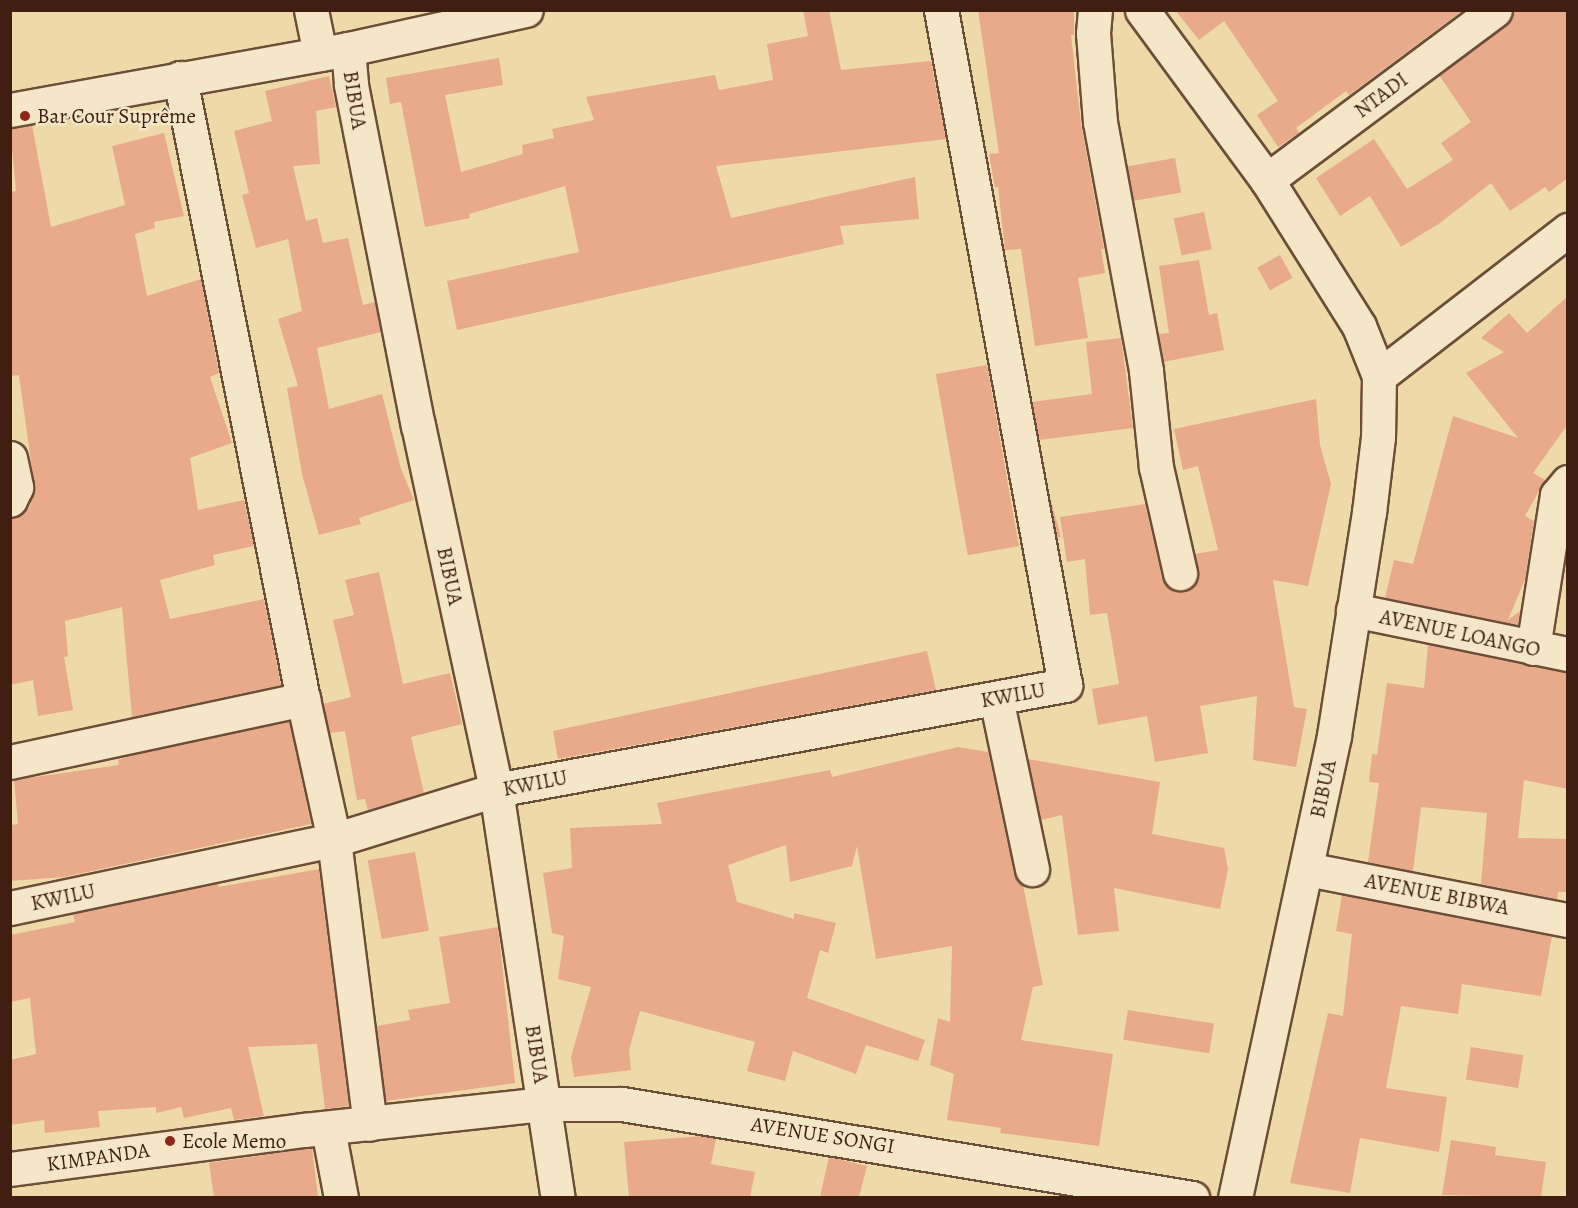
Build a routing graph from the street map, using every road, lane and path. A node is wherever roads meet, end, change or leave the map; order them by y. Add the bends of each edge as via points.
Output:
1 (311, 10) edge
2 (526, 10) edge
3 (941, 10) edge
4 (1095, 10) edge
5 (1142, 10) edge
6 (1495, 10) edge
7 (334, 52) junction
8 (180, 78) junction
9 (10, 110) edge
10 (1267, 180) junction
11 (1568, 230) edge
12 (1379, 376) junction
13 (10, 458) edge
14 (1568, 482) edge
15 (11, 500) edge
16 (1180, 573) dead end
17 (1353, 610) junction
18 (1533, 648) junction
19 (1568, 654) edge
20 (996, 698) junction
21 (303, 699) junction
22 (10, 762) edge
23 (496, 790) junction
24 (334, 840) junction
25 (1032, 869) dead end
26 (1306, 869) junction
27 (10, 908) edge
28 (1568, 920) edge
29 (545, 1104) junction
30 (370, 1124) junction
31 (328, 1129) junction
32 (10, 1169) edge
33 (341, 1197) edge
34 (558, 1197) edge
35 (1192, 1197) edge
36 (1235, 1197) edge

1 - 7 street, BIBUA
2 - 7 street
3 - 20 street, KWILU via 1065,685
4 - 16 street via 1093,33 1100,123 1146,371 1156,467
5 - 10 street
6 - 10 street, NTADI
7 - 8 street
7 - 23 street, BIBUA via 351,84
8 - 9 street
8 - 21 street
10 - 12 street via 1359,326
11 - 12 street
12 - 17 street, BIBUA via 1378,437
13 - 15 street via 16,487
14 - 18 street via 1557,495
17 - 18 street, AVENUE LOANGO
17 - 26 street, BIBUA via 1334,736
18 - 19 street, AVENUE LOANGO
20 - 23 street, KWILU
20 - 25 street
21 - 22 street
21 - 24 street
23 - 24 street, KWILU
23 - 29 street, BIBUA
24 - 27 street, KWILU
24 - 30 street
26 - 28 street, AVENUE BIBWA
26 - 36 street, BIBUA
29 - 30 street, KIMPANDA
29 - 34 street
29 - 35 street, AVENUE SONGI via 622,1104
30 - 31 street, KIMPANDA
31 - 32 street, KIMPANDA
31 - 33 street

